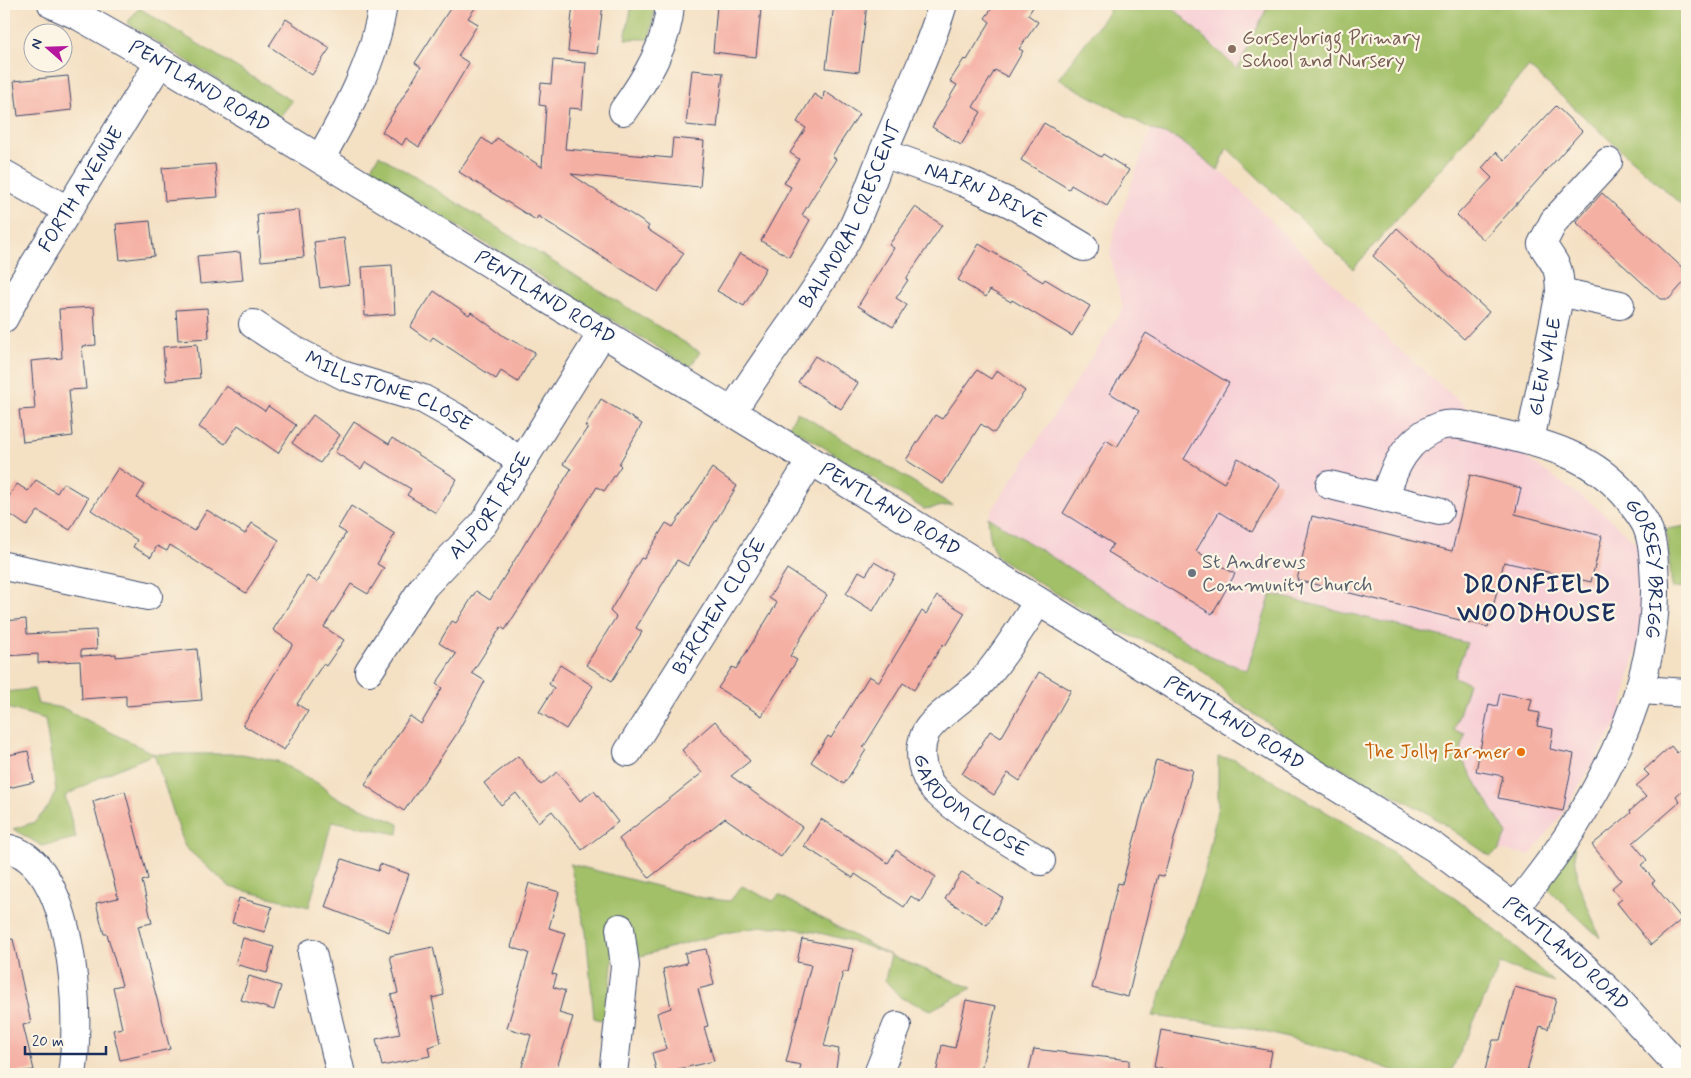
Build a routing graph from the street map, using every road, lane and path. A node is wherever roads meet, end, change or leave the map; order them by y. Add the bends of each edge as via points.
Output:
1 (52, 4) edge
2 (383, 4) edge
3 (670, 4) edge
4 (943, 4) edge
5 (82, 10) edge
6 (160, 62) junction
7 (623, 111) dead end
8 (883, 153) junction
9 (320, 159) junction
10 (1608, 162) dead end
11 (4, 174) edge
12 (67, 210) junction
13 (1084, 248) dead end
14 (1560, 292) junction
15 (1620, 305) dead end
16 (4, 318) edge
17 (253, 324) dead end
18 (602, 332) junction
19 (732, 412) junction
20 (1530, 441) junction
21 (811, 461) junction
22 (522, 462) junction
23 (1330, 485) dead end
24 (1385, 498) junction
25 (1439, 511) dead end
26 (4, 566) edge
27 (148, 596) dead end
28 (1038, 602) junction
29 (369, 671) dead end
30 (1641, 690) junction
31 (1687, 693) edge
32 (628, 752) dead end
33 (4, 848) edge
34 (1041, 861) dead end
35 (1515, 908) junction
36 (620, 928) dead end
37 (312, 953) dead end
38 (898, 1026) dead end
39 (72, 1074) edge
40 (341, 1074) edge
41 (613, 1074) edge
42 (878, 1074) edge
43 (1686, 1074) edge

1 - 5 street, PENTLAND ROAD
2 - 9 street via 379,32 363,76
3 - 7 street via 664,37 639,88
4 - 8 street, BALMORAL CRESCENT
5 - 6 street, PENTLAND ROAD
6 - 9 street, PENTLAND ROAD
6 - 12 street, FORTH AVENUE
8 - 13 street, NAIRN DRIVE via 964,182 1012,204
8 - 19 street, BALMORAL CRESCENT via 864,206 846,240
9 - 18 street, PENTLAND ROAD
10 - 14 street, GLEN VALE via 1544,236 1542,244 1556,261
11 - 12 street
12 - 16 street, FORTH AVENUE
14 - 15 street, GLEN VALE
14 - 20 street, GLEN VALE
17 - 22 street, MILLSTONE CLOSE via 288,347 345,376 423,399
18 - 19 street, PENTLAND ROAD
18 - 22 street, ALPORT RISE
19 - 21 street, PENTLAND ROAD
20 - 24 street, GORSEY BRIGG via 1443,425 1416,439 1403,454 1393,471
20 - 30 street, GORSEY BRIGG via 1576,456 1597,468 1620,487 1648,528 1654,561 1656,610
21 - 28 street, PENTLAND ROAD
21 - 32 street, BIRCHEN CLOSE
22 - 29 street, ALPORT RISE via 483,524 418,594
23 - 24 street
24 - 25 street
26 - 27 street
28 - 34 street, GARDOM CLOSE via 982,681 925,733 921,749 926,777 935,790
28 - 35 street, PENTLAND ROAD via 1371,806 1435,848
30 - 31 street
30 - 35 street, GORSEY BRIGG via 1606,768 1573,829
33 - 39 street via 36,866 56,897 73,977 76,1022
35 - 43 street, PENTLAND ROAD via 1617,999
36 - 41 street via 625,966
37 - 40 street
38 - 42 street

